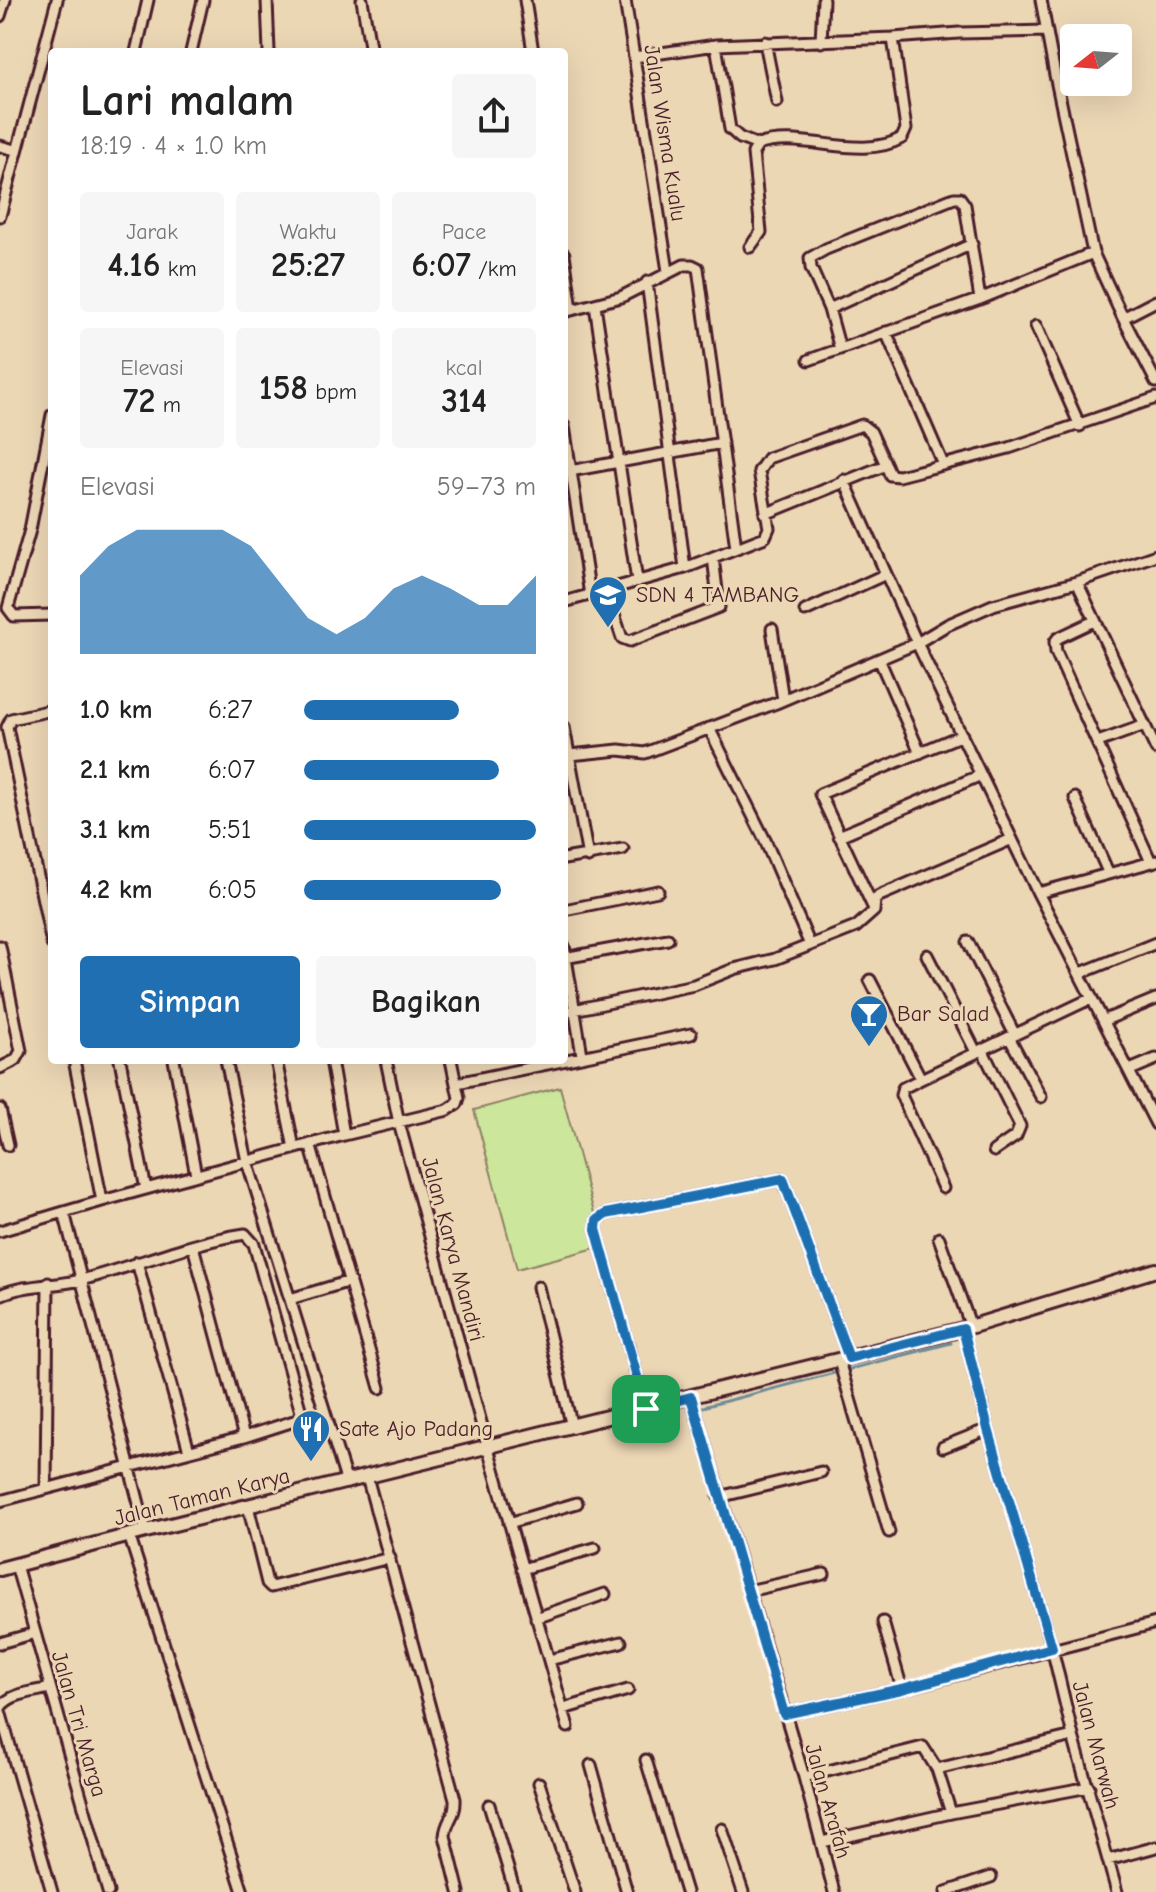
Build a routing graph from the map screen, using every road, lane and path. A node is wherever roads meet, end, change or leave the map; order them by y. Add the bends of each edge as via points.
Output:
1 (5, 0) edge
2 (57, 0) edge
3 (148, 0) edge
4 (203, 0) edge
5 (267, 0) edge
6 (362, 0) edge
7 (525, 0) edge
8 (625, 0) edge
9 (823, 0) edge
10 (1041, 0) edge
11 (0, 16) edge
12 (1046, 31) junction
13 (893, 38) junction
14 (765, 42) junction
15 (821, 42) junction
16 (716, 45) junction
17 (137, 48) edge
18 (192, 48) edge
19 (269, 48) edge
20 (370, 48) edge
21 (532, 48) edge
22 (634, 57) junction
23 (777, 102) dead end
24 (758, 145) junction
25 (0, 146) edge
26 (15, 150) junction
27 (0, 216) edge
28 (972, 244) junction
29 (750, 247) dead end
30 (1093, 253) junction
31 (668, 271) junction
32 (647, 282) junction
33 (980, 299) junction
34 (1156, 301) edge
35 (595, 305) junction
36 (829, 309) junction
37 (568, 310) edge
38 (1123, 318) junction
39 (1036, 326) dead end
40 (886, 332) junction
41 (840, 349) junction
42 (809, 360) dead end
43 (1156, 382) edge
44 (1156, 398) edge
45 (1080, 426) junction
46 (722, 443) junction
47 (48, 444) edge
48 (669, 453) junction
49 (568, 456) edge
50 (619, 462) junction
51 (943, 464) junction
52 (886, 465) junction
53 (570, 471) junction
54 (844, 480) junction
55 (765, 514) junction
56 (736, 548) junction
57 (1156, 555) edge
58 (713, 557) junction
59 (685, 568) junction
60 (886, 574) junction
61 (637, 581) junction
62 (1077, 582) junction
63 (606, 590) junction
64 (590, 595) junction
65 (568, 601) edge
66 (5, 603) edge
67 (805, 611) dead end
68 (48, 615) edge
69 (1094, 621) junction
70 (772, 629) dead end
71 (917, 643) junction
72 (879, 659) junction
73 (783, 700) junction
74 (48, 713) edge
75 (1145, 725) junction
76 (709, 728) junction
77 (962, 735) junction
78 (1098, 742) junction
79 (1155, 745) edge
80 (568, 746) edge
81 (920, 753) junction
82 (570, 755) junction
83 (981, 775) junction
84 (1075, 798) dead end
85 (839, 836) junction
86 (1012, 839) junction
87 (623, 849) dead end
88 (588, 857) junction
89 (568, 859) edge
90 (1154, 861) edge
91 (1108, 872) junction
92 (658, 891) dead end
93 (1038, 893) junction
94 (568, 909) edge
95 (874, 911) junction
96 (48, 925) edge
97 (668, 939) dead end
98 (968, 942) dead end
99 (1156, 943) edge
100 (810, 945) junction
101 (0, 946) edge
102 (927, 955) dead end
103 (568, 957) edge
104 (1081, 973) junction
105 (870, 980) dead end
106 (1092, 998) junction
107 (1156, 999) edge
108 (569, 1010) edge
109 (1105, 1020) junction
110 (691, 1034) dead end
111 (1012, 1036) junction
112 (979, 1050) junction
113 (582, 1055) junction
114 (568, 1058) edge
115 (1156, 1059) edge
116 (75, 1064) edge
117 (121, 1064) edge
118 (175, 1064) edge
119 (227, 1064) edge
120 (277, 1064) edge
121 (332, 1064) edge
122 (387, 1064) edge
123 (452, 1064) edge
124 (542, 1064) edge
125 (0, 1068) edge
126 (1130, 1070) junction
127 (921, 1079) junction
128 (457, 1083) junction
129 (1041, 1097) dead end
130 (0, 1109) edge
131 (399, 1123) junction
132 (1156, 1124) edge
133 (344, 1135) junction
134 (310, 1144) junction
135 (8, 1145) dead end
136 (294, 1148) junction
137 (994, 1151) dead end
138 (247, 1161) junction
139 (196, 1175) junction
140 (943, 1188) dead end
141 (146, 1189) junction
142 (101, 1196) junction
143 (64, 1212) junction
144 (0, 1231) edge
145 (939, 1238) dead end
146 (193, 1246) junction
147 (137, 1262) junction
148 (1156, 1270) edge
149 (81, 1280) junction
150 (350, 1281) junction
151 (48, 1283) junction
152 (538, 1287) dead end
153 (0, 1295) edge
154 (290, 1299) junction
155 (967, 1328) junction
156 (844, 1360) junction
157 (380, 1388) dead end
158 (691, 1397) junction
159 (646, 1409) junction
160 (572, 1427) junction
161 (988, 1429) junction
162 (244, 1437) junction
163 (943, 1447) dead end
164 (488, 1448) junction
165 (189, 1451) junction
166 (129, 1466) junction
167 (821, 1472) dead end
168 (367, 1477) junction
169 (347, 1483) junction
170 (46, 1488) junction
171 (719, 1497) junction
172 (0, 1501) edge
173 (577, 1503) dead end
174 (248, 1506) junction
175 (509, 1523) junction
176 (146, 1531) junction
177 (889, 1532) dead end
178 (129, 1535) junction
179 (595, 1548) dead end
180 (390, 1558) junction
181 (16, 1565) junction
182 (0, 1569) edge
183 (522, 1569) junction
184 (824, 1574) dead end
185 (748, 1591) junction
186 (605, 1594) dead end
187 (536, 1618) junction
188 (883, 1622) dead end
189 (1156, 1623) edge
190 (35, 1633) junction
191 (621, 1642) dead end
192 (0, 1643) edge
193 (1052, 1648) junction
194 (549, 1660) junction
195 (50, 1688) junction
196 (902, 1689) junction
197 (628, 1690) dead end
198 (0, 1709) edge
199 (563, 1709) junction
200 (784, 1714) junction
201 (568, 1727) dead end
202 (1073, 1736) junction
203 (646, 1760) dead end
204 (591, 1765) dead end
205 (937, 1769) junction
206 (804, 1777) junction
207 (539, 1783) dead end
208 (1089, 1787) junction
209 (489, 1805) dead end
210 (951, 1813) junction
211 (722, 1829) dead end
212 (822, 1842) junction
213 (1156, 1847) edge
214 (1108, 1860) junction
215 (991, 1877) dead end
216 (104, 1891) edge
217 (52, 1892) edge
218 (243, 1892) edge
219 (459, 1892) edge
220 (515, 1892) edge
221 (575, 1892) edge
222 (627, 1892) edge
223 (686, 1892) edge
224 (743, 1892) edge
225 (834, 1892) edge
226 (946, 1892) edge
227 (1117, 1892) edge

1 - 11 street
2 - 26 street
3 - 17 street
4 - 18 street
5 - 19 street
6 - 20 street
7 - 21 street
8 - 22 street, Jalan Wisma Kualu
9 - 15 street
10 - 12 street
12 - 13 street
12 - 30 street
13 - 15 street
13 - 24 street via 906,129 902,138 879,146
14 - 15 street
14 - 16 street
14 - 23 street
16 - 22 street
16 - 24 street via 730,129
22 - 31 street, Jalan Wisma Kualu
24 - 29 street via 753,153 761,232
25 - 26 street
26 - 27 street
28 - 33 street
28 - 36 street
28 - 36 street via 965,205 954,198 826,249 810,264
30 - 33 street
30 - 38 street
31 - 32 street
31 - 46 street via 689,264 701,273
32 - 35 street
32 - 48 street
33 - 40 street
34 - 38 street
35 - 37 street
35 - 50 street
36 - 41 street
38 - 43 street
39 - 45 street
40 - 41 street
40 - 51 street
41 - 42 street
44 - 45 street
45 - 51 street
46 - 48 street
46 - 56 street
47 - 66 street via 30,530
48 - 50 street
48 - 59 street
49 - 53 street
50 - 53 street
50 - 61 street
51 - 52 street via 895,476
52 - 54 street
52 - 55 street via 871,432 862,425 768,458 759,471
53 - 64 street
54 - 55 street
54 - 60 street
55 - 56 street via 767,535
56 - 58 street
57 - 62 street
58 - 59 street
58 - 63 street via 719,607 630,641 622,638
59 - 61 street
60 - 67 street
60 - 71 street
61 - 63 street
62 - 69 street
62 - 71 street via 993,605
63 - 64 street
64 - 65 street
66 - 68 street via 14,616
69 - 75 street
69 - 78 street via 1062,634 1055,645
70 - 73 street
71 - 72 street
71 - 77 street
72 - 73 street
72 - 81 street
73 - 76 street
74 - 96 street via 11,719 7,727
75 - 78 street
75 - 79 street
76 - 82 street via 645,753
76 - 100 street
77 - 81 street
77 - 83 street
78 - 90 street
80 - 82 street
81 - 85 street via 820,794
82 - 88 street
83 - 85 street
83 - 86 street
84 - 91 street
85 - 95 street
86 - 93 street
86 - 95 street via 879,896
87 - 88 street
88 - 89 street
90 - 91 street
91 - 93 street
92 - 94 street
93 - 104 street
95 - 100 street via 856,927
97 - 103 street
98 - 111 street
99 - 104 street
100 - 108 street via 694,985
101 - 125 street via 21,1051
102 - 112 street
104 - 106 street
105 - 127 street
106 - 109 street
106 - 111 street
107 - 109 street
108 - 113 street
109 - 126 street
110 - 113 street
111 - 112 street
111 - 129 street
112 - 127 street
112 - 137 street via 1020,1126 1016,1136
113 - 114 street
115 - 126 street
116 - 142 street
117 - 141 street
118 - 139 street
119 - 138 street
120 - 136 street
121 - 133 street
122 - 131 street, Jalan Karya Mandiri
123 - 128 street
124 - 128 street
126 - 132 street
127 - 140 street via 903,1088 901,1095
128 - 131 street via 458,1102 452,1108
130 - 135 street
131 - 133 street
131 - 164 street, Jalan Karya Mandiri
133 - 134 street
134 - 136 street
134 - 150 street
136 - 138 street
138 - 139 street
138 - 154 street
139 - 141 street
141 - 142 street
142 - 143 street
143 - 144 street
143 - 149 street
145 - 155 street, Jalan Marwah
146 - 147 street
146 - 162 street
146 - 162 street via 245,1234 252,1239 299,1402 298,1419
147 - 149 street
147 - 165 street
148 - 155 street, Jalan Taman Karya
149 - 151 street
149 - 166 street
150 - 154 street
150 - 157 street
151 - 153 street
151 - 170 street
152 - 160 street
154 - 169 street
155 - 156 street, Jalan Taman Karya
155 - 161 street, Jalan Marwah
156 - 158 street, Jalan Taman Karya
156 - 159 street via 783,1179 606,1214 597,1220 596,1229
156 - 177 street
158 - 159 street, Jalan Taman Karya
158 - 171 street, Jalan Arafah
159 - 160 street, Jalan Taman Karya
160 - 164 street, Jalan Taman Karya
161 - 163 street
161 - 193 street, Jalan Marwah
162 - 165 street
164 - 168 street, Jalan Taman Karya
164 - 175 street, Jalan Karya Mandiri
165 - 166 street
166 - 170 street
166 - 176 street
167 - 171 street
168 - 169 street, Jalan Taman Karya
168 - 180 street
169 - 174 street, Jalan Taman Karya
170 - 172 street
171 - 185 street, Jalan Arafah
173 - 175 street
174 - 176 street, Jalan Taman Karya
174 - 180 street via 271,1587
175 - 183 street, Jalan Karya Mandiri
176 - 178 street, Jalan Taman Karya
178 - 181 street, Jalan Taman Karya
178 - 218 street
179 - 183 street
180 - 219 street via 455,1799 445,1836
181 - 182 street, Jalan Taman Karya
181 - 190 street, Jalan Tri Marga
183 - 187 street, Jalan Karya Mandiri
184 - 185 street
185 - 200 street, Jalan Arafah
186 - 187 street
187 - 194 street, Jalan Karya Mandiri
188 - 196 street
189 - 193 street
190 - 192 street
190 - 195 street, Jalan Tri Marga
191 - 194 street
193 - 196 street
193 - 202 street, Jalan Marwah
194 - 199 street, Jalan Karya Mandiri
195 - 198 street via 12,1697
195 - 216 street, Jalan Tri Marga
196 - 200 street
197 - 199 street
198 - 217 street
199 - 201 street, Jalan Karya Mandiri
200 - 206 street, Jalan Arafah
202 - 205 street
202 - 208 street, Jalan Marwah
203 - 223 street
204 - 222 street
205 - 206 street via 923,1747
205 - 210 street
206 - 212 street, Jalan Arafah
207 - 221 street
208 - 210 street
208 - 214 street, Jalan Marwah
209 - 220 street
210 - 212 street
211 - 224 street
212 - 225 street, Jalan Arafah
213 - 214 street
214 - 227 street, Jalan Marwah
215 - 226 street

